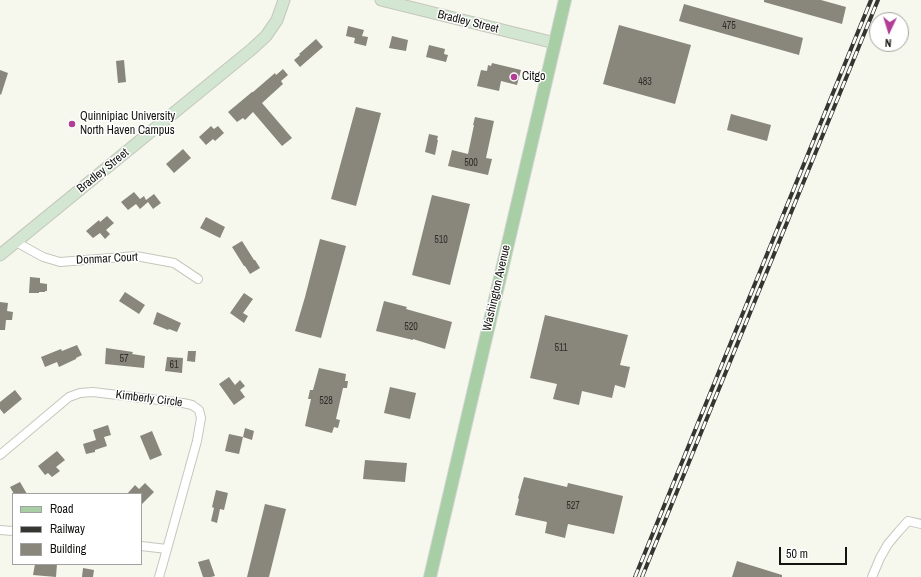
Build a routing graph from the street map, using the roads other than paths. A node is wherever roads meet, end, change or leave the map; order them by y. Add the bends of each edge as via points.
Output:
1 (284, 0) edge
2 (565, 0) edge
3 (389, 1) edge
4 (555, 43) junction
5 (16, 242) junction
6 (0, 255) edge
7 (198, 279) dead end
8 (0, 455) edge
9 (921, 524) edge
10 (0, 530) edge
11 (12, 531) edge
12 (142, 546) edge
13 (166, 549) junction
14 (159, 577) edge
15 (430, 577) edge
16 (872, 577) edge

1 - 5 street, Bradley Street via 266,36 252,49
2 - 4 main road, Washington Avenue
3 - 4 street, Bradley Street
4 - 15 main road, Washington Avenue
5 - 6 street, Bradley Street
5 - 7 street, Donmar Court via 43,257 60,262 136,256 174,263
8 - 13 street, Kimberly Circle via 70,397 80,393 93,392 192,405 199,410 197,441
9 - 16 street via 908,521 899,530 888,544
10 - 11 street
12 - 13 street
13 - 14 street, Kimberly Circle

